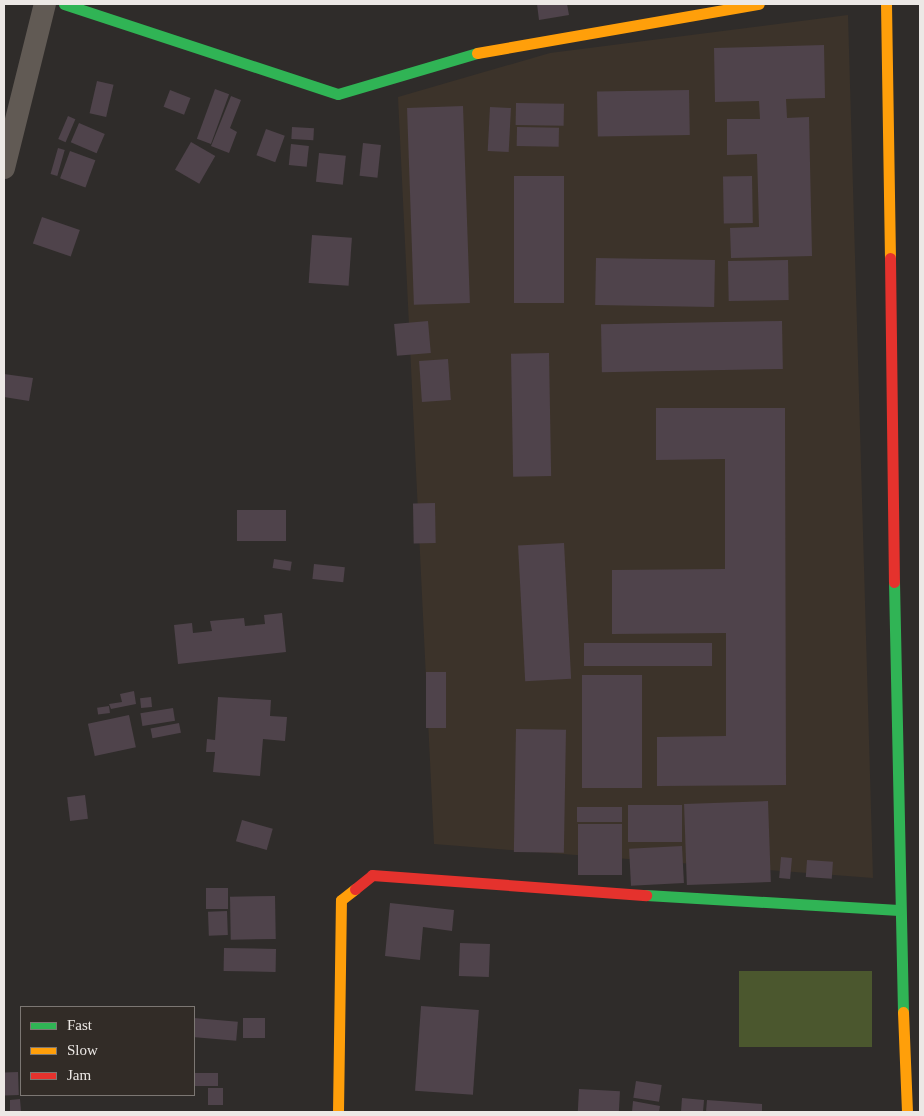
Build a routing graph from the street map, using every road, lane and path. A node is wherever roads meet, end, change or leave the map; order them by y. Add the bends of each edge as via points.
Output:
1 (44, 4) edge
2 (64, 4) edge
3 (759, 4) edge
4 (886, 4) edge
5 (4, 168) edge
6 (899, 910) junction
7 (338, 1112) edge
8 (907, 1112) edge

1 - 5 street
2 - 3 street via 338,94 498,47
4 - 6 street
6 - 7 street via 465,884 372,875 341,900
6 - 8 street

